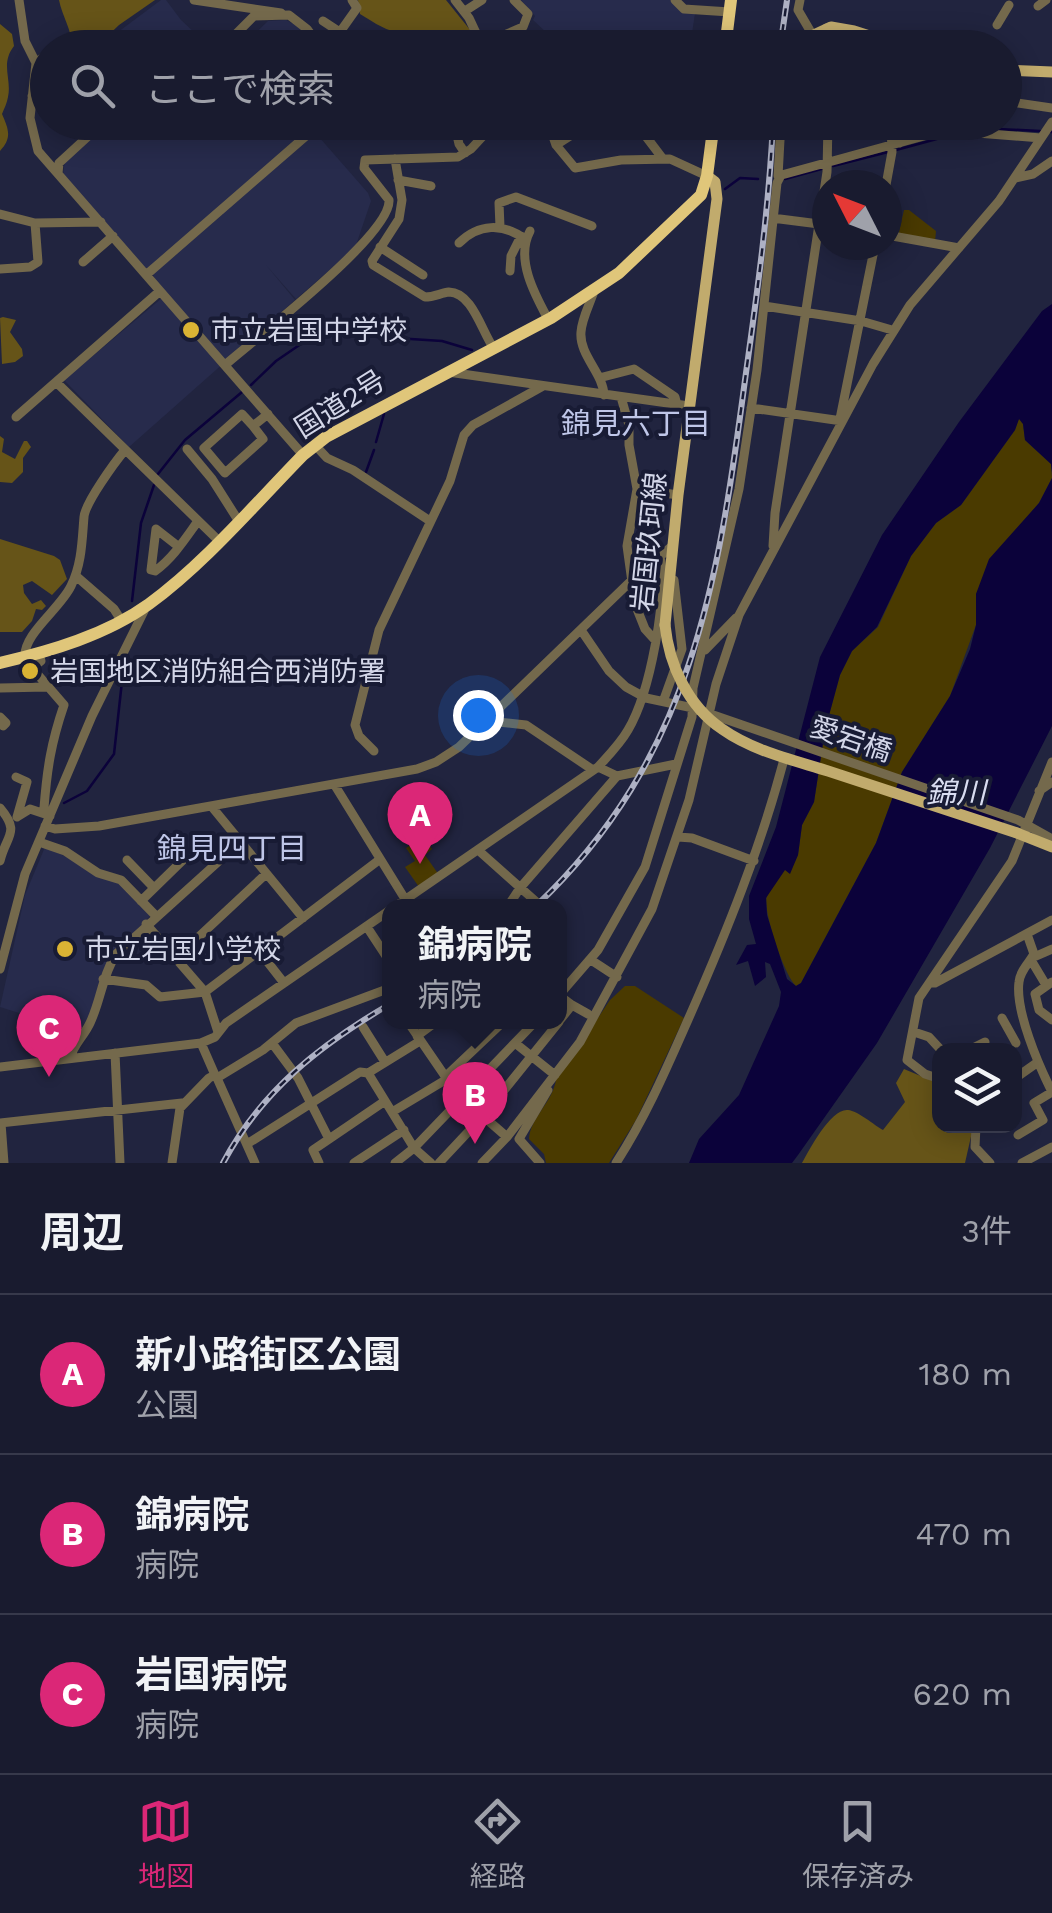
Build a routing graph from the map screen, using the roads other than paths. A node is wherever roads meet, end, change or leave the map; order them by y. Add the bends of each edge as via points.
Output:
1 (19, 0) edge
2 (194, 0) edge
3 (352, 0) edge
4 (455, 0) edge
5 (482, 0) edge
6 (514, 0) edge
7 (675, 0) edge
8 (800, 0) edge
9 (1013, 2) edge
10 (731, 6) edge
11 (464, 11) junction
12 (289, 15) junction
13 (323, 21) dead end
14 (997, 25) dead end
15 (826, 28) joint
16 (240, 30) edge
17 (308, 30) edge
18 (337, 30) edge
19 (341, 30) edge
20 (474, 30) edge
21 (516, 30) edge
22 (810, 30) edge
23 (821, 30) edge
24 (848, 30) edge
25 (30, 51) edge
26 (1022, 71) edge
27 (1052, 72) edge
28 (1022, 104) edge
29 (1052, 108) edge
30 (1052, 122) edge
31 (1022, 135) edge
32 (1042, 138) junction
33 (35, 140) edge
34 (84, 140) edge
35 (301, 140) edge
36 (458, 140) edge
37 (479, 140) edge
38 (554, 140) edge
39 (564, 140) edge
40 (650, 140) edge
41 (712, 140) edge
42 (779, 140) edge
43 (828, 140) edge
44 (894, 140) edge
45 (910, 140) edge
46 (556, 145) junction
47 (894, 147) junction
48 (465, 154) junction
49 (395, 159) junction
50 (664, 159) junction
51 (1052, 161) edge
52 (828, 167) junction
53 (828, 170) edge
54 (889, 170) edge
55 (58, 173) junction
56 (707, 176) junction
57 (1015, 178) junction
58 (780, 179) junction
59 (398, 180) junction
60 (431, 186) dead end
61 (0, 214) edge
62 (772, 218) junction
63 (101, 222) junction
64 (35, 223) junction
65 (812, 223) edge
66 (592, 226) dead end
67 (500, 227) junction
68 (526, 235) junction
69 (113, 236) junction
70 (902, 237) edge
71 (458, 242) dead end
72 (380, 247) junction
73 (958, 248) junction
74 (816, 260) edge
75 (872, 260) edge
76 (83, 262) dead end
77 (0, 269) edge
78 (510, 272) dead end
79 (146, 275) junction
80 (423, 275) dead end
81 (160, 291) junction
82 (594, 291) junction
83 (764, 306) junction
84 (807, 312) junction
85 (548, 319) junction
86 (862, 321) junction
87 (892, 330) junction
88 (493, 347) junction
89 (225, 365) junction
90 (445, 372) junction
91 (599, 378) junction
92 (57, 382) junction
93 (543, 386) junction
94 (604, 395) junction
95 (621, 397) junction
96 (683, 406) junction
97 (751, 408) junction
98 (791, 412) junction
99 (268, 414) junction
100 (16, 417) dead end
101 (841, 421) junction
102 (253, 426) junction
103 (315, 445) junction
104 (124, 450) junction
105 (186, 450) dead end
106 (303, 455) junction
107 (637, 489) junction
108 (678, 495) junction
109 (238, 520) junction
110 (198, 521) junction
111 (430, 521) junction
112 (218, 540) junction
113 (179, 548) junction
114 (774, 548) junction
115 (667, 555) junction
116 (76, 576) junction
117 (632, 580) junction
118 (147, 605) junction
119 (739, 614) junction
120 (120, 621) junction
121 (581, 630) junction
122 (679, 630) junction
123 (659, 632) junction
124 (130, 636) junction
125 (703, 652) junction
126 (32, 655) junction
127 (0, 663) edge
128 (46, 687) junction
129 (0, 688) edge
130 (640, 695) junction
131 (664, 699) junction
132 (693, 708) junction
133 (709, 714) junction
134 (490, 717) junction
135 (374, 752) dead end
136 (783, 762) dead end
137 (1052, 762) edge
138 (676, 764) junction
139 (595, 768) junction
140 (617, 776) junction
141 (16, 778) dead end
142 (1052, 782) edge
143 (334, 784) junction
144 (1038, 790) junction
145 (212, 807) junction
146 (0, 808) edge
147 (47, 819) junction
148 (14, 820) junction
149 (1021, 828) junction
150 (678, 838) junction
151 (164, 839) dead end
152 (1052, 839) edge
153 (38, 842) junction
154 (238, 843) junction
155 (1052, 847) edge
156 (478, 850) junction
157 (127, 860) dead end
158 (380, 860) junction
159 (0, 861) edge
160 (754, 861) junction
161 (266, 874) junction
162 (154, 888) junction
163 (520, 888) junction
164 (405, 899) edge
165 (407, 899) edge
166 (513, 899) edge
167 (533, 899) edge
168 (141, 901) junction
169 (0, 914) edge
170 (156, 916) junction
171 (382, 916) edge
172 (12, 918) junction
173 (303, 918) junction
174 (1052, 920) edge
175 (146, 924) junction
176 (367, 927) junction
177 (1027, 934) junction
178 (259, 950) junction
179 (382, 950) edge
180 (1052, 950) edge
181 (176, 958) junction
182 (1032, 958) junction
183 (591, 960) junction
184 (0, 969) edge
185 (617, 977) junction
186 (103, 979) junction
187 (930, 982) junction
188 (284, 983) junction
189 (1049, 983) edge
190 (567, 987) edge
191 (205, 992) junction
192 (382, 992) edge
193 (567, 1001) edge
194 (572, 1005) junction
195 (567, 1012) edge
196 (588, 1014) dead end
197 (1024, 1014) junction
198 (1052, 1020) edge
199 (363, 1027) dead end
200 (412, 1029) edge
201 (428, 1029) edge
202 (496, 1029) edge
203 (528, 1029) edge
204 (553, 1029) edge
205 (218, 1032) junction
206 (914, 1032) junction
207 (418, 1038) junction
208 (1016, 1042) dead end
209 (201, 1043) junction
210 (272, 1043) junction
211 (515, 1043) junction
212 (933, 1043) edge
213 (115, 1054) junction
214 (530, 1057) junction
215 (70, 1058) junction
216 (386, 1062) junction
217 (1038, 1062) junction
218 (0, 1068) edge
219 (368, 1073) junction
220 (1022, 1073) edge
221 (932, 1075) edge
222 (216, 1076) junction
223 (446, 1078) junction
224 (552, 1079) junction
225 (1052, 1092) edge
226 (461, 1098) junction
227 (385, 1101) junction
228 (312, 1102) junction
229 (182, 1104) junction
230 (118, 1109) junction
231 (392, 1112) junction
232 (483, 1116) junction
233 (0, 1123) edge
234 (404, 1130) junction
235 (975, 1133) edge
236 (1018, 1134) dead end
237 (507, 1137) junction
238 (328, 1140) junction
239 (247, 1144) junction
240 (1052, 1147) edge
241 (414, 1148) junction
242 (318, 1160) edge
243 (253, 1162) edge
244 (398, 1162) edge
245 (4, 1163) edge
246 (120, 1163) edge
247 (172, 1163) edge
248 (305, 1163) edge
249 (354, 1163) edge
250 (431, 1163) edge
251 (439, 1163) edge
252 (482, 1163) edge
253 (540, 1163) edge
254 (616, 1163) edge
255 (990, 1163) edge
256 (1022, 1163) edge

1 - 25 street
2 - 12 street
3 - 19 street via 356,8
4 - 11 street
5 - 11 street
6 - 21 street via 528,14
7 - 10 street via 684,9
8 - 22 street
9 - 14 street
11 - 20 street
12 - 16 street via 254,16
12 - 17 street
13 - 18 street
15 - 23 main road
15 - 24 main road
26 - 27 main road
28 - 29 street
30 - 32 street
31 - 32 street
32 - 57 street
33 - 55 street
34 - 55 street via 62,159
35 - 79 street
36 - 48 street
37 - 48 street
38 - 46 street
39 - 46 street
40 - 50 street
41 - 56 highway, 国道2号
42 - 58 street
43 - 52 street
44 - 47 street
45 - 47 street
46 - 50 street via 575,168
47 - 52 street
47 - 54 street
48 - 49 street
49 - 59 street
49 - 89 street via 363,164 389,200 370,239
50 - 56 street
51 - 57 street
52 - 53 street
52 - 58 street
55 - 63 street
56 - 82 highway, 国道2号 via 695,203
56 - 96 main road, 岩国玖珂線 via 715,182 716,199
57 - 73 street
58 - 62 street
59 - 60 street
59 - 72 street via 399,219
61 - 64 street
62 - 65 street
62 - 83 street
63 - 64 street
63 - 69 street
64 - 77 street via 38,262
66 - 67 street via 516,197 500,203
67 - 68 street
67 - 71 street via 472,229
68 - 78 street via 511,256
68 - 85 street via 530,284
69 - 76 street
69 - 79 street
70 - 73 street
72 - 80 street
72 - 88 street via 373,264 425,297 460,296
73 - 87 street
74 - 84 street
75 - 86 street
79 - 81 street
81 - 89 street
81 - 92 street
82 - 85 highway, 国道2号
82 - 91 street via 581,332
83 - 84 street
83 - 97 street
84 - 86 street
84 - 98 street
85 - 88 highway, 国道2号
86 - 87 street
86 - 101 street
87 - 101 street
88 - 90 highway, 国道2号
89 - 99 street
90 - 93 street
90 - 103 highway, 国道2号
91 - 94 street
91 - 96 street via 634,368
92 - 100 street
92 - 104 street
93 - 94 street
93 - 111 street via 464,435
94 - 95 street
95 - 96 street
95 - 107 street
96 - 108 main road, 岩国玖珂線
97 - 98 street
97 - 125 street
98 - 101 street
98 - 114 street
99 - 102 street
99 - 106 street
101 - 114 street
102 - 102 street via 263,439 225,473 204,448 242,414
103 - 106 highway, 国道2号
103 - 111 street
104 - 110 street
104 - 116 street via 85,512
105 - 109 street
106 - 109 highway, 国道2号
107 - 108 street
107 - 117 street via 627,546
108 - 115 main road, 岩国玖珂線
109 - 112 highway, 国道2号
110 - 112 street
110 - 113 street
111 - 135 street via 379,630 361,693 356,731
112 - 118 highway, 国道2号
113 - 113 street via 162,566 151,570 156,525
114 - 119 street
115 - 117 street
115 - 122 street
115 - 123 main road, 岩国玖珂線
116 - 120 street
116 - 126 street via 61,605 30,638
117 - 121 street
117 - 123 street via 644,629
118 - 120 highway, 国道2号
118 - 124 street
119 - 125 street
119 - 133 street
120 - 124 street
120 - 126 highway, 国道2号
121 - 130 street via 618,681
121 - 134 street
122 - 123 street
122 - 131 street via 679,664
123 - 130 street
123 - 149 main road, 岩国玖珂線, bridge via 683,685 731,735
124 - 147 street
125 - 132 street
126 - 127 highway, 国道2号
126 - 128 street via 40,660 32,668
128 - 129 street
128 - 147 street via 64,706 51,744
130 - 131 street, 愛宕橋
130 - 139 street via 628,731
131 - 132 street, 愛宕橋
132 - 133 street, 愛宕橋
132 - 138 street
133 - 149 street, 愛宕橋
133 - 150 street
134 - 139 street via 526,725
134 - 143 street via 436,762
136 - 160 street
137 - 144 street
138 - 140 street
138 - 183 street via 645,867
139 - 140 street
139 - 156 street
140 - 163 street
141 - 148 street via 28,782
142 - 144 street
143 - 145 street
143 - 158 street
144 - 149 street
145 - 147 street via 100,826 54,829
145 - 154 street
146 - 148 street
147 - 148 street via 30,809
147 - 153 street
148 - 159 street
149 - 152 street, 愛宕橋
149 - 155 main road, 岩国玖珂線
149 - 187 street via 1000,879
150 - 160 street
150 - 185 street
151 - 162 street via 184,860
153 - 168 street via 116,877
153 - 172 street
154 - 161 street
154 - 170 street
156 - 163 street
156 - 165 street
157 - 162 street
158 - 164 street
158 - 173 street
160 - 254 street via 646,1116
161 - 173 street
161 - 181 street
162 - 168 street
163 - 166 street
163 - 167 street
168 - 170 street
169 - 172 street
170 - 175 street
171 - 176 street
172 - 184 street
173 - 178 street
174 - 177 street
175 - 181 street
175 - 186 street via 116,954
176 - 179 street
176 - 188 street
177 - 182 street
177 - 187 street
178 - 188 street
178 - 191 street
180 - 182 street
181 - 191 street
182 - 189 street
182 - 197 street via 1018,984
183 - 185 street
183 - 190 street
185 - 224 street
186 - 191 street via 146,985 160,998
186 - 215 street
187 - 206 street via 916,1006
188 - 205 street
189 - 198 street via 1035,994 1039,1010
191 - 205 street
192 - 210 street via 314,1014
193 - 194 street
194 - 195 street
194 - 196 street
197 - 208 street via 1003,1021
197 - 217 street
199 - 216 street
200 - 207 street
201 - 207 street
202 - 223 street
203 - 211 street
204 - 214 street
205 - 209 street
206 - 212 street
206 - 221 street via 908,1064
207 - 216 street
207 - 223 street
209 - 213 street
209 - 222 street
210 - 222 street
210 - 228 street
211 - 214 street
211 - 226 street
213 - 215 street
213 - 230 street
214 - 224 street
214 - 232 street
215 - 218 street
216 - 219 street
217 - 220 street
217 - 225 street
219 - 227 street
219 - 228 street
222 - 229 street
222 - 239 street
223 - 226 street
223 - 231 street
224 - 237 street
224 - 253 street via 519,1139
225 - 236 street via 1034,1103 1043,1120
226 - 232 street
226 - 241 street
227 - 231 street
227 - 238 street
228 - 238 street
228 - 239 street
229 - 230 street
229 - 247 street
230 - 233 street
230 - 246 street
231 - 234 street
232 - 237 street
232 - 251 street
233 - 245 street
234 - 241 street
234 - 249 street
235 - 255 street via 974,1147
237 - 252 street
238 - 242 street via 313,1150
239 - 243 street
240 - 256 street
241 - 244 street
241 - 250 street
242 - 248 street

